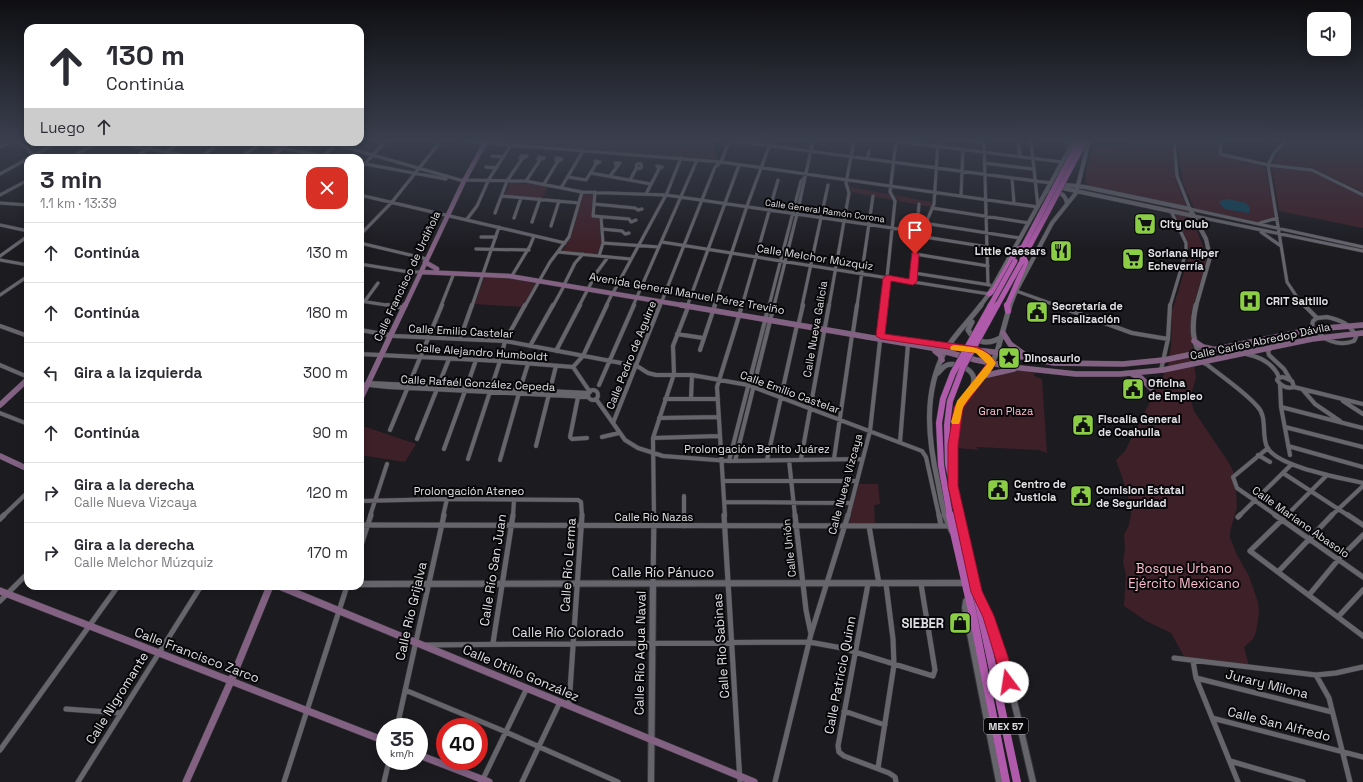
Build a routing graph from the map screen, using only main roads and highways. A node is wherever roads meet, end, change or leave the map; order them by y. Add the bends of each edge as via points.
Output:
1 (464, 177) edge
2 (1061, 177) edge
3 (1065, 177) edge
4 (1043, 216) junction
5 (1023, 247) junction
6 (426, 261) junction
7 (1020, 261) junction
8 (437, 269) junction
9 (422, 270) junction
10 (484, 272) junction
11 (540, 280) junction
12 (989, 294) road end
13 (1008, 311) road end
14 (1363, 325) edge
15 (1363, 333) edge
16 (1003, 335) road end
17 (880, 338) junction
18 (1194, 341) road end
19 (932, 348) junction
20 (947, 349) junction
21 (978, 350) junction
22 (1216, 350) junction
23 (942, 360) road end
24 (1034, 360) junction
25 (1044, 362) junction
26 (992, 363) junction
27 (1023, 368) junction
28 (1044, 371) junction
29 (1130, 373) junction
30 (983, 376) road end
31 (24, 382) edge
32 (364, 384) edge
33 (1151, 388) dead end
34 (0, 405) edge
35 (0, 456) edge
36 (24, 467) edge
37 (268, 590) edge
38 (296, 590) edge
39 (0, 591) edge
40 (231, 681) junction
41 (376, 738) edge
42 (428, 758) edge
43 (740, 779) edge
44 (484, 781) edge
45 (186, 782) edge
46 (754, 782) edge
47 (1006, 782) edge
48 (1017, 782) edge

1 - 6 main road, Calle Francisco de Urdiñola
2 - 4 highway, MEX 57, bridge
3 - 4 highway, MEX 57, bridge
4 - 5 highway, MEX 57
4 - 7 highway, MEX 57
5 - 7 highway, MEX 57
5 - 12 highway via 1017,250 994,291
6 - 8 main road
6 - 9 main road, Calle Francisco de Urdiñola
7 - 13 highway via 1026,262 1009,300
7 - 47 highway, MEX 57, bridge via 953,373 943,399 939,423 941,465 954,536
7 - 48 highway, MEX 57, bridge via 960,373 950,401 946,450
8 - 9 main road, Avenida General Manuel Pérez Treviño
8 - 10 main road, Avenida General Manuel Pérez Treviño
9 - 10 main road, Avenida General Manuel Pérez Treviño
9 - 32 main road, Calle Francisco de Urdiñola via 381,356
10 - 11 main road, Avenida General Manuel Pérez Treviño
10 - 11 main road, Avenida General Manuel Pérez Treviño via 513,274
11 - 17 main road, Avenida General Manuel Pérez Treviño
14 - 22 main road, Calle Carlos Abredop Dávila via 1314,329
15 - 29 main road, Calle Carlos Abredop Dávila via 1323,337 1204,363
16 - 24 main road via 1016,350
17 - 19 main road, Avenida General Manuel Pérez Treviño
17 - 20 main road, Avenida General Manuel Pérez Treviño
18 - 22 main road
19 - 20 main road, Avenida General Manuel Pérez Treviño
19 - 23 main road via 939,353
20 - 21 main road, Calle Carlos Abredop Dávila
20 - 26 main road
21 - 24 main road, Calle Carlos Abredop Dávila
21 - 26 main road
22 - 25 main road, Calle Carlos Abredop Dávila via 1137,364
24 - 25 main road, Calle Carlos Abredop Dávila
25 - 28 main road
26 - 27 main road
27 - 28 main road, Calle Carlos Abredop Dávila
27 - 30 main road
28 - 29 main road, Calle Carlos Abredop Dávila
29 - 33 main road via 1141,378
31 - 34 main road
35 - 36 main road
37 - 40 main road
38 - 43 main road, Calle Otilio González
39 - 40 main road, Calle Francisco Zarco
40 - 41 main road, Calle Francisco Zarco
40 - 45 main road
42 - 44 main road
43 - 46 main road, Calle Otilio González

